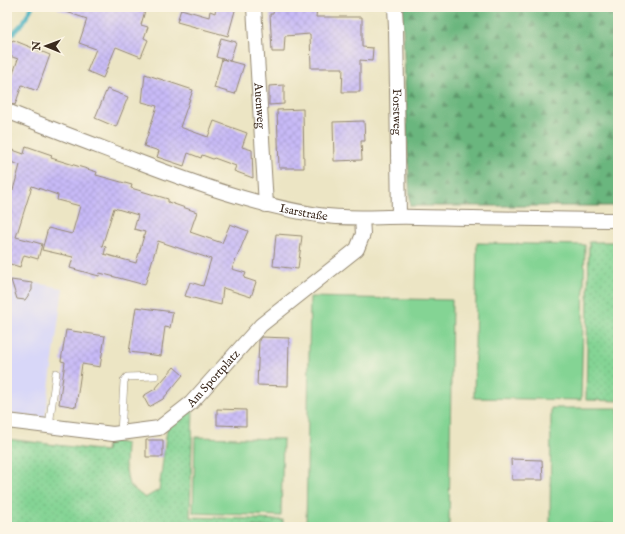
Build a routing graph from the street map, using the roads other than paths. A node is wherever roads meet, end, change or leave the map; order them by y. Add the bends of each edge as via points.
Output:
1 (254, 7) edge
2 (395, 7) edge
3 (7, 111) edge
4 (266, 205) junction
5 (399, 216) junction
6 (362, 218) junction
7 (618, 220) edge
8 (56, 374) dead end
9 (155, 376) dead end
10 (7, 421) edge
11 (49, 426) junction
12 (121, 433) junction

1 - 4 street, Auenweg
2 - 5 street, Forstweg
3 - 4 street, Isarstraße via 208,187
4 - 6 street, Isarstraße via 320,215
5 - 6 street, Isarstraße
5 - 7 street, Isarstraße
6 - 12 street, Am Sportplatz via 363,234 357,249 261,325 191,403 159,428
8 - 11 lane
9 - 12 lane via 128,377 124,381
10 - 11 street, Am Sportplatz
11 - 12 street, Am Sportplatz

